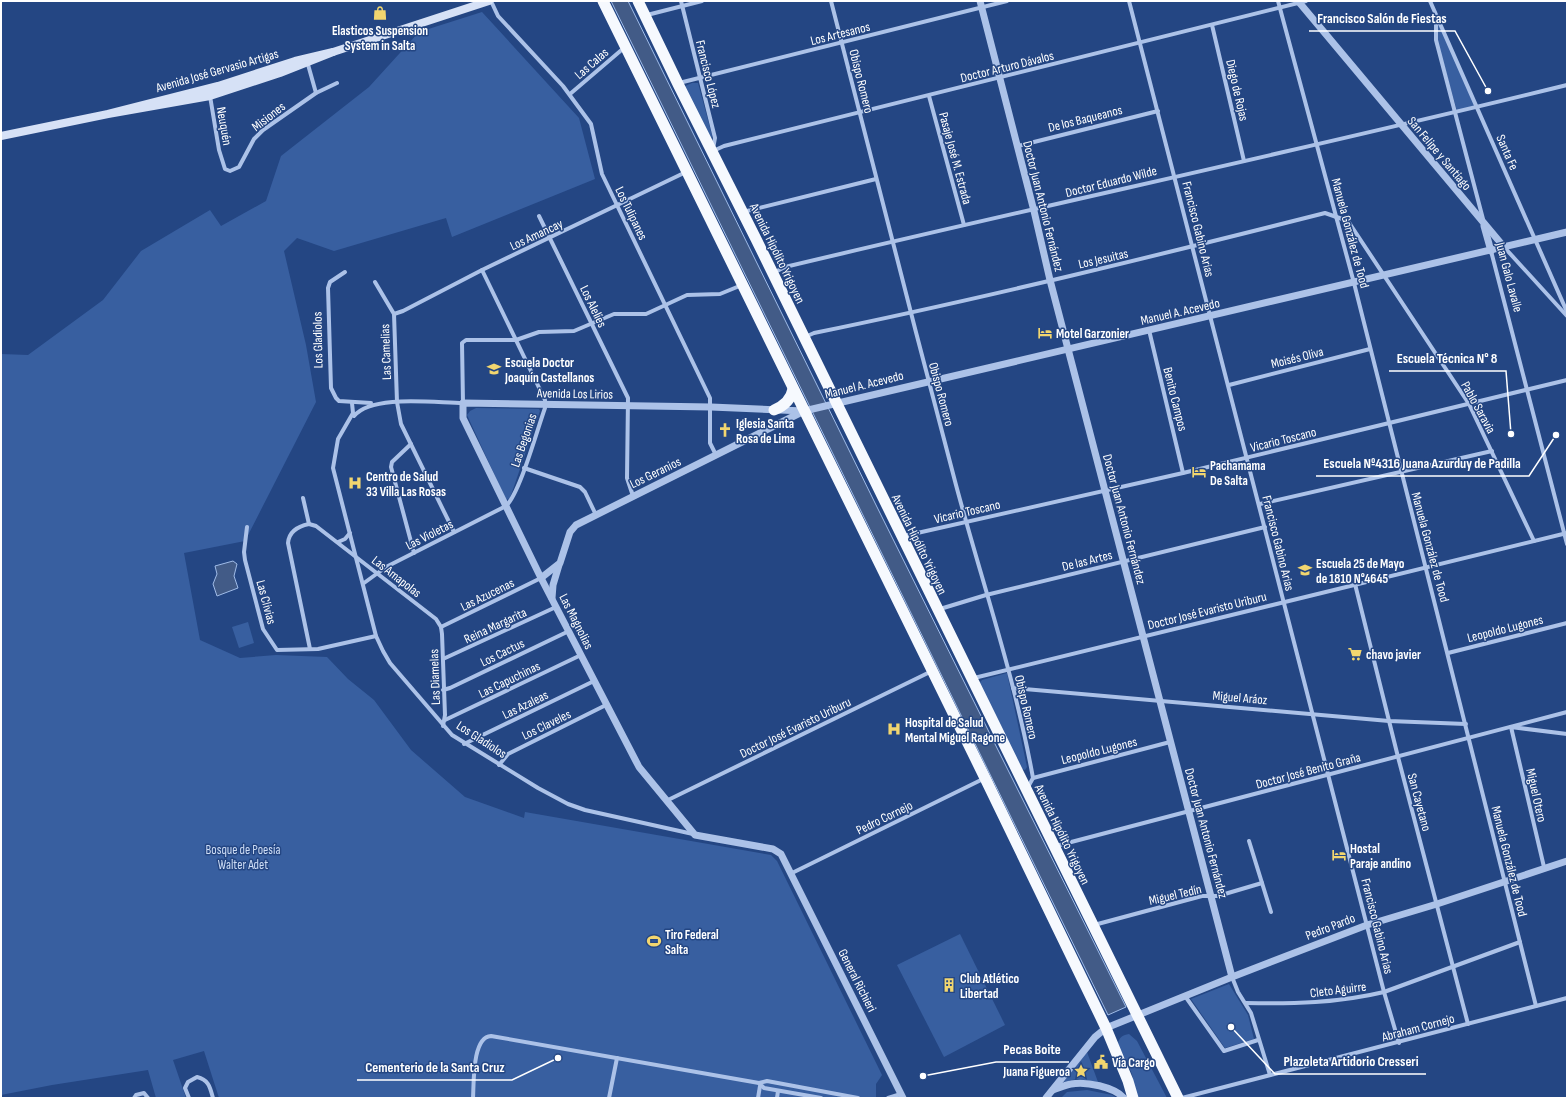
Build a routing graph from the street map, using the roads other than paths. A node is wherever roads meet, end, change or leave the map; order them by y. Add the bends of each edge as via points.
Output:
1 (490, 1) edge
2 (603, 1) edge
3 (638, 1) edge
4 (702, 1) edge
5 (831, 1) edge
6 (1007, 1) edge
7 (1129, 1) edge
8 (1278, 1) edge
9 (1430, 1) edge
10 (1301, 2) edge
11 (682, 3) edge
12 (981, 4) edge
13 (1280, 8) junction
14 (645, 15) junction
15 (1436, 15) junction
16 (1212, 25) junction
17 (842, 42) junction
18 (1140, 43) junction
19 (626, 46) junction
20 (307, 60) junction
21 (699, 77) junction
22 (1000, 78) junction
23 (338, 84) dead end
24 (678, 84) junction
25 (1567, 85) edge
26 (208, 92) junction
27 (316, 93) junction
28 (570, 94) junction
29 (929, 96) junction
30 (1477, 107) junction
31 (1158, 111) junction
32 (1456, 112) junction
33 (860, 114) junction
34 (1402, 126) junction
35 (1, 136) edge
36 (1316, 144) junction
37 (1018, 146) junction
38 (712, 151) junction
39 (1244, 161) junction
40 (224, 168) joint
41 (687, 171) junction
42 (1175, 176) junction
43 (876, 179) junction
44 (617, 206) junction
45 (1034, 211) junction
46 (743, 212) junction
47 (539, 216) dead end
48 (1336, 217) junction
49 (1484, 223) junction
50 (964, 225) junction
51 (1567, 232) edge
52 (550, 238) junction
53 (1536, 240) junction
54 (894, 241) junction
55 (1192, 246) junction
56 (1504, 247) junction
57 (1491, 251) junction
58 (482, 270) junction
59 (344, 272) dead end
60 (772, 273) junction
61 (1383, 276) junction
62 (1050, 280) junction
63 (375, 282) dead end
64 (1354, 283) junction
65 (743, 285) junction
66 (665, 305) junction
67 (1567, 312) edge
68 (911, 313) junction
69 (394, 314) junction
70 (1210, 316) junction
71 (1567, 316) edge
72 (592, 323) junction
73 (1149, 330) junction
74 (803, 338) junction
75 (516, 340) junction
76 (1068, 349) junction
77 (1370, 349) junction
78 (1567, 380) edge
79 (928, 381) junction
80 (1229, 385) junction
81 (793, 389) junction
82 (1528, 390) junction
83 (397, 402) junction
84 (835, 402) junction
85 (352, 403) junction
86 (377, 403) junction
87 (464, 404) junction
88 (1469, 404) junction
89 (545, 405) junction
90 (628, 406) junction
91 (711, 407) junction
92 (774, 410) junction
93 (804, 411) junction
94 (352, 418) junction
95 (1388, 424) junction
96 (411, 444) junction
97 (1492, 451) junction
98 (716, 455) junction
99 (1248, 458) junction
100 (524, 468) junction
101 (1401, 472) junction
102 (1183, 473) junction
103 (1105, 491) junction
104 (633, 496) junction
105 (303, 498) dead end
106 (1260, 504) junction
107 (506, 506) junction
108 (596, 515) junction
109 (966, 522) junction
110 (309, 524) junction
111 (247, 527) dead end
112 (1265, 527) junction
113 (454, 532) junction
114 (351, 533) junction
115 (1566, 533) edge
116 (902, 537) junction
117 (1534, 541) junction
118 (338, 542) junction
119 (1567, 544) edge
120 (414, 553) junction
121 (357, 556) junction
122 (1124, 561) junction
123 (560, 563) junction
124 (1426, 567) junction
125 (376, 574) junction
126 (541, 578) junction
127 (364, 582) junction
128 (1355, 584) junction
129 (986, 595) junction
130 (552, 598) junction
131 (1284, 602) junction
132 (556, 607) junction
133 (937, 610) junction
134 (1567, 623) edge
135 (441, 627) junction
136 (569, 631) junction
137 (376, 636) junction
138 (1143, 636) junction
139 (310, 649) junction
140 (1448, 653) junction
141 (581, 655) junction
142 (442, 659) junction
143 (932, 670) junction
144 (1008, 670) junction
145 (972, 679) junction
146 (594, 681) junction
147 (1013, 688) junction
148 (443, 690) junction
149 (1160, 700) junction
150 (606, 705) junction
151 (1567, 712) edge
152 (1312, 714) junction
153 (445, 720) junction
154 (1389, 721) junction
155 (1466, 724) junction
156 (443, 726) junction
157 (1511, 727) junction
158 (1567, 734) edge
159 (1469, 738) junction
160 (1170, 742) junction
161 (464, 744) junction
162 (1398, 757) junction
163 (498, 765) junction
164 (1328, 774) junction
165 (985, 778) junction
166 (1032, 778) junction
167 (1027, 791) junction
168 (666, 801) junction
169 (1189, 811) junction
170 (695, 835) junction
171 (1249, 841) dead end
172 (1054, 846) junction
173 (1567, 861) edge
174 (1544, 867) junction
175 (792, 873) junction
176 (1505, 881) junction
177 (1262, 883) junction
178 (1211, 896) junction
179 (1437, 904) junction
180 (1271, 912) dead end
181 (1093, 925) junction
182 (1367, 925) junction
183 (1520, 942) junction
184 (1452, 967) junction
185 (1232, 977) junction
186 (1384, 992) junction
187 (1185, 996) junction
188 (1567, 998) edge
189 (1246, 1003) junction
190 (1536, 1006) junction
191 (1136, 1015) junction
192 (1468, 1024) junction
193 (1106, 1028) junction
194 (1258, 1040) junction
195 (1399, 1043) junction
196 (617, 1058) junction
197 (1270, 1075) junction
198 (760, 1084) junction
199 (778, 1091) junction
200 (1051, 1091) junction
201 (902, 1096) edge
202 (134, 1098) edge
203 (148, 1098) edge
204 (189, 1098) edge
205 (213, 1098) edge
206 (473, 1098) edge
207 (609, 1098) edge
208 (758, 1098) edge
209 (777, 1098) edge
210 (821, 1098) edge
211 (858, 1098) edge
212 (888, 1098) edge
213 (1046, 1098) edge
214 (1124, 1098) edge
215 (1133, 1098) edge
216 (1178, 1098) edge
217 (1182, 1098) edge

1 - 20 main road, Avenida José Gervasio Artigas
1 - 28 street, Los Tulipanes via 498,16
2 - 19 highway
3 - 14 highway, Avenida Hipólito Yrigoyen
4 - 11 street
5 - 17 street, Obispo Romero
6 - 12 street, Los Artesanos
7 - 18 street, Francisco Gabino Arias
8 - 13 street, Manuela González de Tood
9 - 15 street, Santa Fe
10 - 13 street, Doctor Arturo Dávalos
10 - 34 street, San Felipe y Santiago
11 - 14 street
11 - 21 street, Francisco López
12 - 17 street, Los Artesanos
12 - 22 street, Doctor Juan Antonio Fernández
13 - 16 street, Doctor Arturo Dávalos
13 - 36 street, Manuela González de Tood
14 - 24 highway, Avenida Hipólito Yrigoyen
15 - 30 street, Santa Fe
15 - 32 street, Juan Galo Lavalle via 1436,40
16 - 18 street, Doctor Arturo Dávalos
16 - 39 street, Diego de Rojas
17 - 21 street, Los Artesanos
17 - 33 street, Obispo Romero
18 - 22 street, Doctor Arturo Dávalos
18 - 31 street, Francisco Gabino Arias
19 - 28 street, Las Calas
19 - 41 highway
20 - 26 main road, Avenida José Gervasio Artigas via 240,87
20 - 27 street
21 - 24 street, Los Artesanos
21 - 38 street, Francisco López via 715,138
22 - 29 street, Doctor Arturo Dávalos
22 - 37 street, Doctor Juan Antonio Fernández
23 - 27 street, Misiones
24 - 38 highway, Avenida Hipólito Yrigoyen
25 - 30 street, Doctor Eduardo Wilde
26 - 35 main road, Avenida José Gervasio Artigas
26 - 40 street, Neuquén
27 - 40 street, Misiones via 258,135 237,169 230,171
28 - 44 street, Los Tulipanes via 593,128 602,174
29 - 33 street, Doctor Arturo Dávalos
29 - 50 street, Pasaje José M. Estrada
30 - 32 street, Doctor Eduardo Wilde
30 - 53 street, Santa Fe
31 - 37 street, De los Baqueanos
31 - 42 street, Francisco Gabino Arias
32 - 34 street, Doctor Eduardo Wilde
32 - 49 street, Juan Galo Lavalle
33 - 38 street, Doctor Arturo Dávalos
33 - 43 street, Obispo Romero
34 - 36 street, Doctor Eduardo Wilde
34 - 49 street, San Felipe y Santiago
36 - 39 street, Doctor Eduardo Wilde
36 - 48 street, Manuela González de Tood
37 - 45 street, Doctor Juan Antonio Fernández
38 - 46 highway, Avenida Hipólito Yrigoyen
39 - 42 street, Doctor Eduardo Wilde
41 - 44 street, Los Amancay
41 - 65 highway
42 - 45 street, Doctor Eduardo Wilde
42 - 55 street, Francisco Gabino Arias
43 - 46 street
43 - 54 street, Obispo Romero
44 - 52 street, Los Amancay
44 - 66 street, Los Tulipanes
45 - 50 street, Doctor Eduardo Wilde
45 - 62 street, Doctor Juan Antonio Fernández
46 - 60 highway, Avenida Hipólito Yrigoyen
47 - 52 street, Los Alelíes
48 - 55 street, Los Jesuitas via 1325,213
48 - 61 street, Pablo Saravia via 1348,221
48 - 64 street, Manuela González de Tood
49 - 56 street, San Felipe y Santiago
49 - 57 street, Juan Galo Lavalle
50 - 54 street, Doctor Eduardo Wilde
51 - 53 street, Manuel A. Acevedo
52 - 58 street, Los Amancay
52 - 72 street, Los Alelíes
53 - 56 street, Manuel A. Acevedo
53 - 67 street, Santa Fe
54 - 60 street, Doctor Eduardo Wilde via 785,267
54 - 68 street, Obispo Romero
55 - 62 street, Los Jesuitas
55 - 70 street, Francisco Gabino Arias
56 - 57 street, Manuel A. Acevedo
56 - 71 street, San Felipe y Santiago
57 - 61 street, Manuel A. Acevedo
57 - 82 street, Juan Galo Lavalle
58 - 69 street, Los Amancay via 403,312
58 - 75 street, Las Begonias
59 - 85 street, Los Gladiolos via 330,282 328,288 330,384 336,398
60 - 74 highway, Avenida Hipólito Yrigoyen
61 - 64 street, Manuel A. Acevedo
61 - 88 street, Pablo Saravia
62 - 68 street, Los Jesuitas
62 - 76 street, Doctor Juan Antonio Fernández
63 - 69 street, Las Camelias
64 - 70 street, Manuel A. Acevedo
64 - 77 street, Manuela González de Tood
65 - 66 street via 720,294 687,295
65 - 81 highway
66 - 72 street via 646,314 614,314
66 - 91 street, Los Tulipanes via 710,398
68 - 74 street, Los Jesuitas via 814,333
68 - 79 street, Obispo Romero
69 - 83 street, Las Camelias
70 - 73 street, Manuel A. Acevedo
70 - 80 street, Francisco Gabino Arias
72 - 75 street via 574,331 539,332
72 - 90 street, Los Alelíes via 628,398
73 - 76 street, Manuel A. Acevedo
73 - 102 street, Benito Campos
74 - 84 highway, Avenida Hipólito Yrigoyen
75 - 87 street via 463,341
75 - 89 street, Las Begonias via 544,397
76 - 79 street, Manuel A. Acevedo
76 - 103 street, Doctor Juan Antonio Fernández
77 - 80 street, Moisés Oliva
77 - 95 street, Manuela González de Tood
78 - 82 street, Vicario Toscano
79 - 84 street, Manuel A. Acevedo
79 - 109 street, Obispo Romero
80 - 99 street, Francisco Gabino Arias
81 - 92 highway via 789,400
81 - 93 highway
82 - 88 street, Vicario Toscano
82 - 115 street, Juan Galo Lavalle
83 - 86 street, Avenida Los Lirios
83 - 87 street, Avenida Los Lirios
83 - 96 street, Las Camelias via 401,424
84 - 93 street, Manuel A. Acevedo
84 - 116 highway, Avenida Hipólito Yrigoyen
85 - 86 street, Los Gladiolos
85 - 94 street
86 - 94 street, Avenida Los Lirios via 364,407
87 - 89 street, Avenida Los Lirios
87 - 107 street, Las Magnolias via 465,423
88 - 95 street, Vicario Toscano
88 - 97 street, Pablo Saravia
89 - 90 street, Avenida Los Lirios
89 - 100 street, Las Begonias
90 - 91 street, Avenida Los Lirios
90 - 104 street, Los Alelíes via 626,478
91 - 92 street, Avenida Los Lirios
91 - 98 street, Los Tulipanes via 710,443
92 - 93 street, Avenida Los Lirios
93 - 98 street, Los Geranios
93 - 143 highway
94 - 114 street, Los Gladiolos via 338,439 333,468
95 - 99 street, Vicario Toscano
95 - 101 street, Manuela González de Tood
96 - 113 street, Las Camelias
96 - 120 street via 392,462 391,467
97 - 101 street
97 - 117 street, Pablo Saravia
98 - 104 street, Los Geranios
99 - 102 street, Vicario Toscano
99 - 106 street, Francisco Gabino Arias
100 - 107 street, Las Begonias
100 - 108 street via 584,489
101 - 106 street
101 - 124 street, Manuela González de Tood
102 - 103 street, Vicario Toscano
103 - 109 street, Vicario Toscano
103 - 122 street, Doctor Juan Antonio Fernández
104 - 108 street, Los Geranios
105 - 110 street
106 - 112 street, Francisco Gabino Arias
107 - 113 street, Las Violetas
107 - 126 street, Las Magnolias
108 - 123 street, Los Geranios via 572,528
109 - 116 street, Vicario Toscano
109 - 129 street, Obispo Romero
110 - 118 street, Las Amapolas
110 - 139 street via 297,528 289,537 289,552
111 - 139 street, Las Clivias via 244,552 265,634 279,651
112 - 122 street, De las Artes
112 - 131 street, Francisco Gabino Arias
113 - 120 street, Las Violetas
114 - 118 street
114 - 121 street, Los Gladiolos
115 - 117 street, Doctor José Evaristo Uriburu
115 - 119 street, Juan Galo Lavalle
116 - 133 highway, Avenida Hipólito Yrigoyen
117 - 124 street, Doctor José Evaristo Uriburu
118 - 121 street, Las Amapolas
120 - 125 street, Las Violetas
121 - 125 street, Las Amapolas
121 - 127 street, Los Gladiolos
122 - 129 street, De las Artes
122 - 138 street, Doctor Juan Antonio Fernández
123 - 126 street
123 - 130 street, Los Geranios
124 - 128 street, Doctor José Evaristo Uriburu
124 - 140 street, Manuela González de Tood
125 - 127 street, Las Violetas
125 - 135 street, Las Amapolas via 436,619
126 - 130 street, Las Magnolias
126 - 135 street, Las Azucenas
127 - 137 street, Los Gladiolos
128 - 131 street, Doctor José Evaristo Uriburu
128 - 154 street, San Cayetano
129 - 133 street, De las Artes
129 - 144 street, Obispo Romero
130 - 132 street, Las Magnolias
131 - 138 street, Doctor José Evaristo Uriburu
131 - 152 street, Francisco Gabino Arias
132 - 136 street, Las Magnolias
132 - 142 street, Reina Margarita
133 - 145 highway, Avenida Hipólito Yrigoyen
134 - 140 street, Leopoldo Lugones
135 - 142 street, Las Diamelas
136 - 141 street, Las Magnolias
136 - 148 street, Los Cactus
137 - 139 street, Las Clivias
137 - 156 street, Los Gladiolos via 390,663
138 - 144 street, Doctor José Evaristo Uriburu
138 - 149 street, Doctor Juan Antonio Fernández
140 - 155 street, Manuela González de Tood
141 - 146 street, Las Magnolias
141 - 153 street, Las Capuchinas
142 - 148 street, Las Diamelas
143 - 165 highway
143 - 168 street, Doctor José Evaristo Uriburu
144 - 145 street, Doctor José Evaristo Uriburu
144 - 147 street, Obispo Romero
145 - 167 highway, Avenida Hipólito Yrigoyen
146 - 150 street, Las Magnolias
146 - 161 street, Las Azaleas
147 - 149 street, Miguel Aráoz
147 - 166 street, Obispo Romero
148 - 153 street, Las Diamelas
149 - 152 street, Miguel Aráoz
149 - 160 street, Doctor Juan Antonio Fernández
150 - 163 street, Los Claveles via 508,754
150 - 168 street, Las Magnolias via 635,761
151 - 157 street, Doctor José Benito Graña
152 - 154 street, Miguel Aráoz
152 - 164 street, Francisco Gabino Arias
153 - 156 street, Las Diamelas
154 - 155 street, Miguel Aráoz
154 - 162 street, San Cayetano
155 - 159 street, Manuela González de Tood
156 - 161 street, Los Gladiolos
157 - 158 street
157 - 159 street, Doctor José Benito Graña
157 - 174 street, Miguel Otero
159 - 162 street, Doctor José Benito Graña
159 - 176 street, Manuela González de Tood
160 - 166 street, Leopoldo Lugones
160 - 169 street, Doctor Juan Antonio Fernández
161 - 163 street, Los Gladiolos
162 - 164 street, Doctor José Benito Graña
162 - 179 street, San Cayetano
163 - 170 street, Los Gladiolos via 568,804
164 - 169 street, Doctor José Benito Graña
164 - 182 street, Francisco Gabino Arias
165 - 175 street, Pedro Cornejo
165 - 193 highway
166 - 167 street
167 - 172 highway, Avenida Hipólito Yrigoyen
168 - 170 street, Las Magnolias
169 - 172 street, Doctor José Benito Graña
169 - 178 street, Doctor Juan Antonio Fernández
170 - 175 street, Los Gladiolos via 777,851 785,859
171 - 177 street
172 - 181 highway, Avenida Hipólito Yrigoyen
173 - 174 street, Pedro Pardo
174 - 176 street, Pedro Pardo
175 - 201 street, General Richieri
176 - 179 street, Pedro Pardo
176 - 183 street, Manuela González de Tood
177 - 178 street, Miguel Tedín
177 - 180 street
178 - 181 street, Miguel Tedín via 1202,896
178 - 185 street, Doctor Juan Antonio Fernández
179 - 182 street, Pedro Pardo
179 - 184 street, San Cayetano
181 - 191 highway, Avenida Hipólito Yrigoyen
182 - 185 street, Pedro Pardo
182 - 186 street, Francisco Gabino Arias
183 - 184 street, Cleto Aguirre
183 - 190 street, Manuela González de Tood
184 - 186 street, Cleto Aguirre
184 - 192 street, San Cayetano
185 - 187 street, Pedro Pardo
185 - 189 street, Doctor Juan Antonio Fernández
186 - 189 street, Cleto Aguirre via 1322,1002
186 - 195 street, Francisco Gabino Arias
187 - 191 street, Pedro Pardo
187 - 194 street via 1224,1051
188 - 190 street, Abraham Cornejo
189 - 194 street, Doctor Juan Antonio Fernández
190 - 192 street, Abraham Cornejo
191 - 193 street, Pedro Pardo
191 - 216 highway, Avenida Hipólito Yrigoyen
192 - 195 street, Abraham Cornejo
193 - 200 street, Pedro Pardo via 1095,1037
193 - 215 highway
194 - 197 street, Doctor Juan Antonio Fernández
195 - 197 street, Abraham Cornejo
196 - 198 street
196 - 206 street via 487,1036 482,1039 478,1048
196 - 207 street
197 - 217 street, Abraham Cornejo
198 - 199 street via 764,1088
198 - 208 street
198 - 211 street via 768,1081
199 - 209 street
199 - 210 street
200 - 213 street, Pedro Pardo
200 - 214 street via 1064,1085 1080,1083 1113,1090
201 - 212 street
202 - 203 street via 144,1093
204 - 205 street via 185,1088 188,1082 197,1077 208,1083

